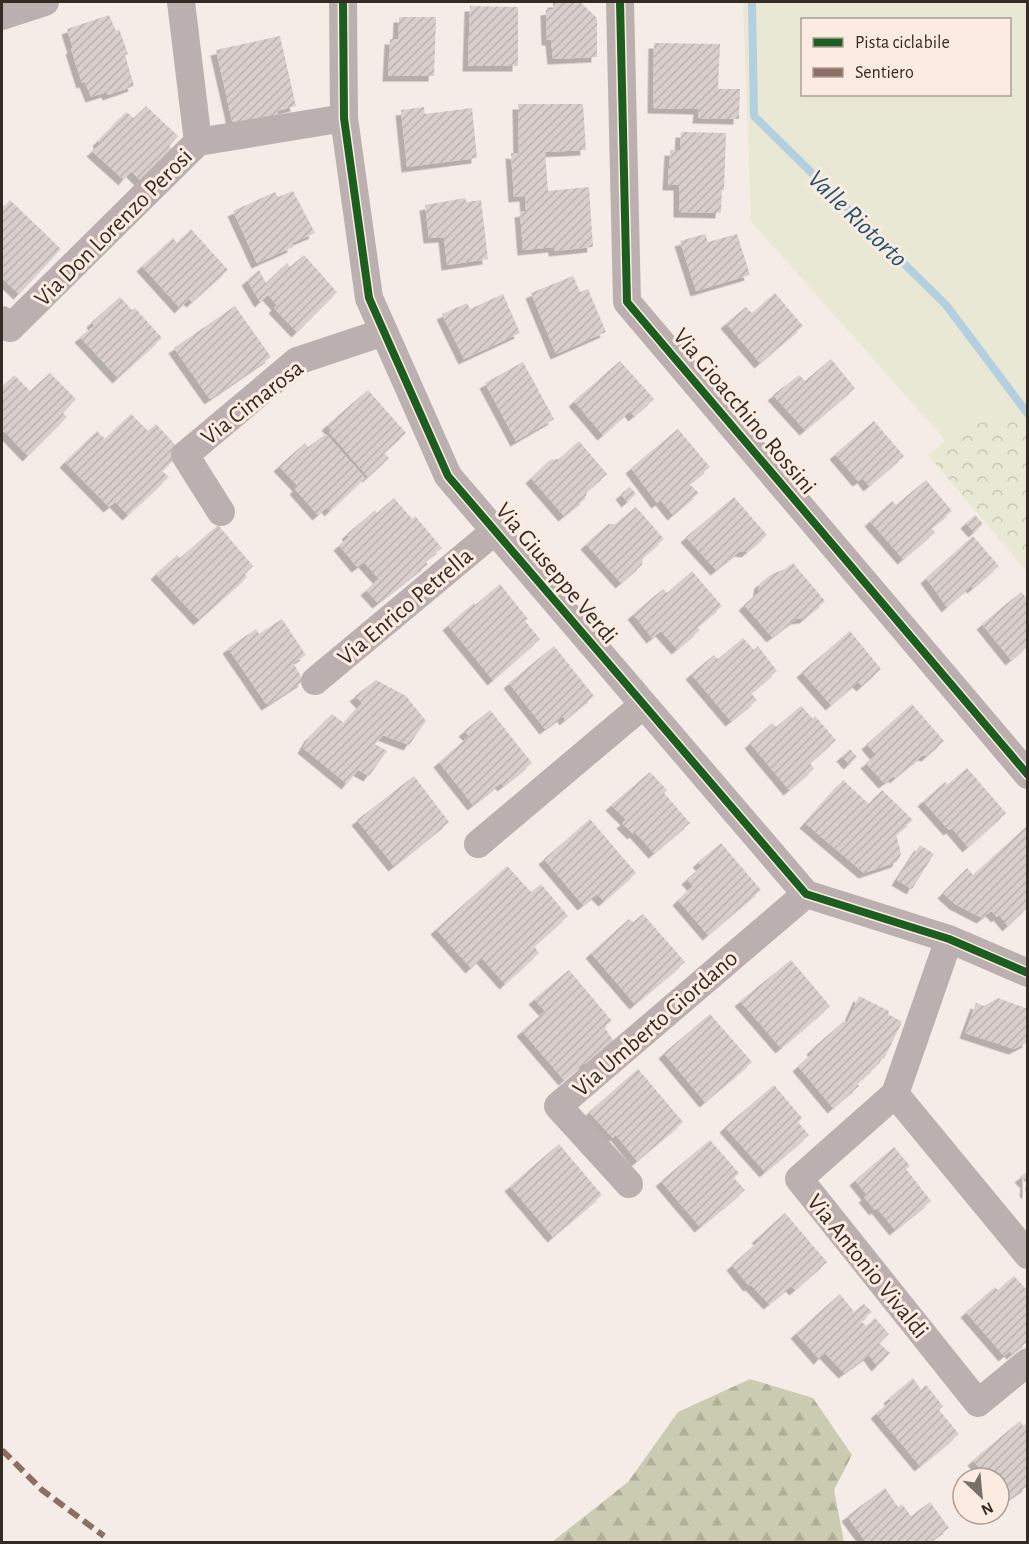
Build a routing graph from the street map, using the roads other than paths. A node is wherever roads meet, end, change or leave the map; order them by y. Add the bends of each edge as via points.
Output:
1 (45, 2) edge
2 (181, 2) edge
3 (343, 2) edge
4 (620, 2) edge
5 (2, 16) edge
6 (344, 118) junction
7 (198, 142) junction
8 (2, 320) edge
9 (384, 332) junction
10 (221, 512) dead end
11 (496, 530) junction
12 (315, 681) dead end
13 (643, 705) junction
14 (1028, 775) edge
15 (478, 844) dead end
16 (806, 894) junction
17 (949, 939) junction
18 (1026, 970) edge
19 (895, 1094) junction
20 (629, 1184) dead end
21 (1028, 1255) edge
22 (1028, 1362) edge

1 - 5 street
2 - 7 street, Via Don Lorenzo Perosi
3 - 6 street, Via Giuseppe Verdi
4 - 14 street, Via Gioacchino Rossini via 627,302
6 - 7 street, Via Don Lorenzo Perosi
6 - 9 street, Via Giuseppe Verdi via 369,298
7 - 8 street, Via Don Lorenzo Perosi via 10,328
9 - 10 street, Via Cimarosa via 297,361 185,455
9 - 11 street, Via Giuseppe Verdi via 448,476
11 - 12 street, Via Enrico Petrella
11 - 13 street, Via Giuseppe Verdi
13 - 15 street
13 - 16 street, Via Giuseppe Verdi
16 - 17 street
16 - 20 street, Via Umberto Giordano via 558,1106
17 - 18 street
17 - 19 street, Via Antonio Vivaldi
19 - 21 street
19 - 22 street, Via Antonio Vivaldi via 799,1179 978,1403

